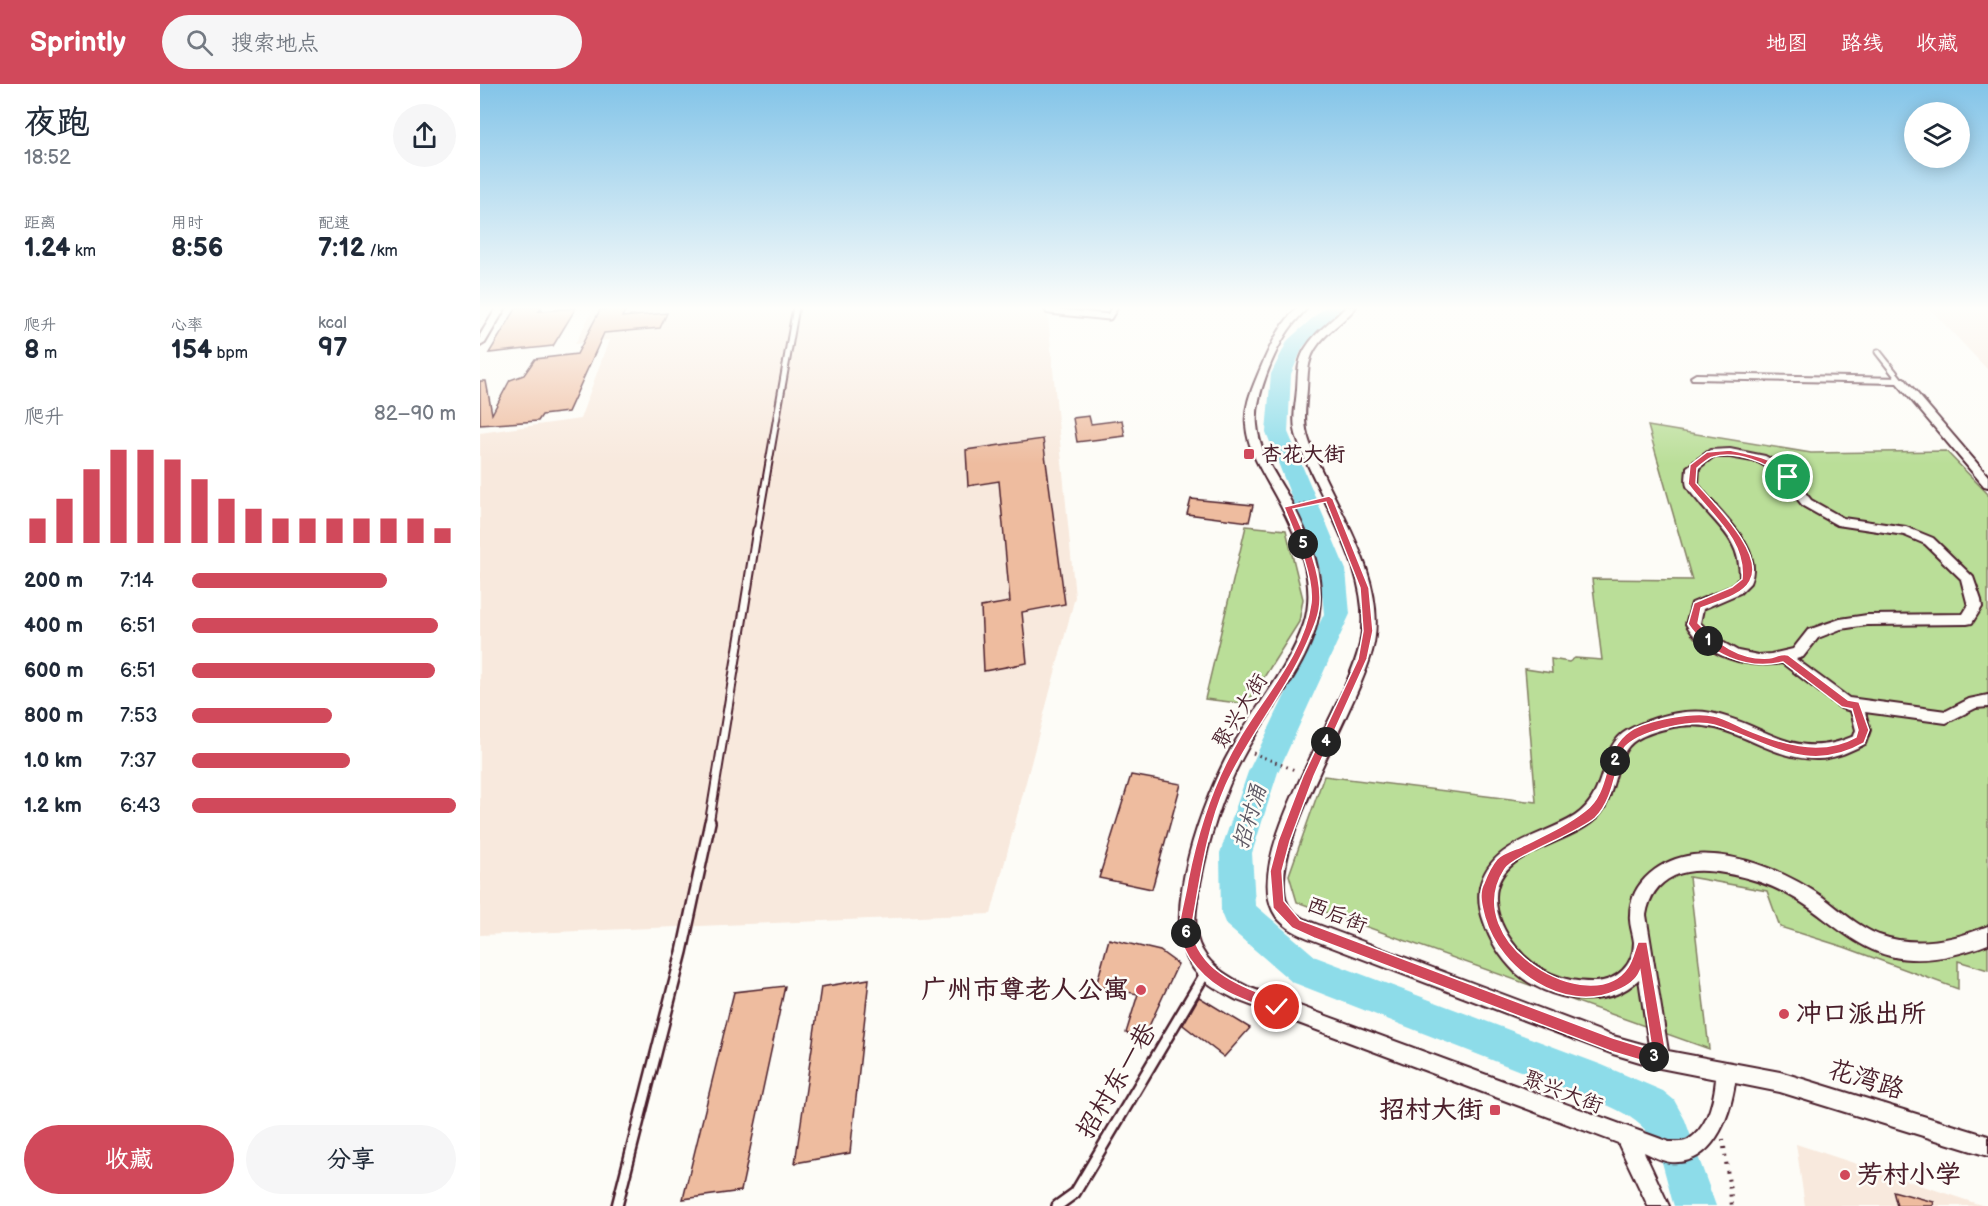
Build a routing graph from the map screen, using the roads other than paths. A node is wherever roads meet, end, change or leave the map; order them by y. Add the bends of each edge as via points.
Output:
1 (785, 359) edge
2 (1268, 359) edge
3 (1305, 359) edge
4 (1884, 359) edge
5 (1696, 377) dead end
6 (1900, 380) junction
7 (1988, 483) edge
8 (1781, 658) junction
9 (1988, 701) edge
10 (1856, 705) junction
11 (1988, 935) edge
12 (1642, 946) junction
13 (1206, 972) junction
14 (1660, 1059) junction
15 (1726, 1071) junction
16 (1626, 1138) junction
17 (1988, 1146) edge
18 (617, 1206) edge
19 (1057, 1206) edge
20 (1659, 1206) edge

1 - 18 lane via 714,800 670,1001
2 - 13 street, 聚兴大街 via 1253,400 1251,422 1261,464 1288,507 1309,562 1316,600 1312,620 1294,661 1233,760 1207,823 1192,880 1185,930 1189,945
3 - 14 street, 西后街 via 1299,413 1302,436 1365,588 1368,615 1366,645 1284,841 1276,871 1278,904 1296,924 1314,932 1613,1045
4 - 6 lane
5 - 6 street
6 - 7 street
8 - 8 street via 1768,662 1732,655 1714,646 1693,624 1697,606 1736,590 1746,580 1748,565 1739,539 1692,484 1693,467 1710,454 1750,456 1772,465 1788,477 1807,503 1829,518 1916,534 1943,552 1967,577 1973,590 1975,607 1967,619 1840,624 1813,634 1798,653
8 - 10 street via 1846,704
9 - 10 street via 1968,702 1955,715 1946,717
10 - 12 street via 1863,730 1860,740 1827,753 1768,743 1712,720 1672,722 1636,733 1620,744 1605,795 1591,814 1502,862 1488,886 1495,930 1515,959 1532,974 1563,987 1603,990 1621,982 1633,972
11 - 12 street via 1925,950 1890,947 1854,932 1807,897 1762,872 1695,863 1664,872 1649,883 1640,899 1638,915
12 - 14 street
13 - 16 street, 聚兴大街 via 1243,994
13 - 19 lane, 招村东一巷 via 1075,1193
14 - 15 street, 西后街
15 - 16 street via 1720,1113 1713,1128 1690,1151 1670,1152
15 - 17 street, 花湾路 via 1830,1096
16 - 20 street

